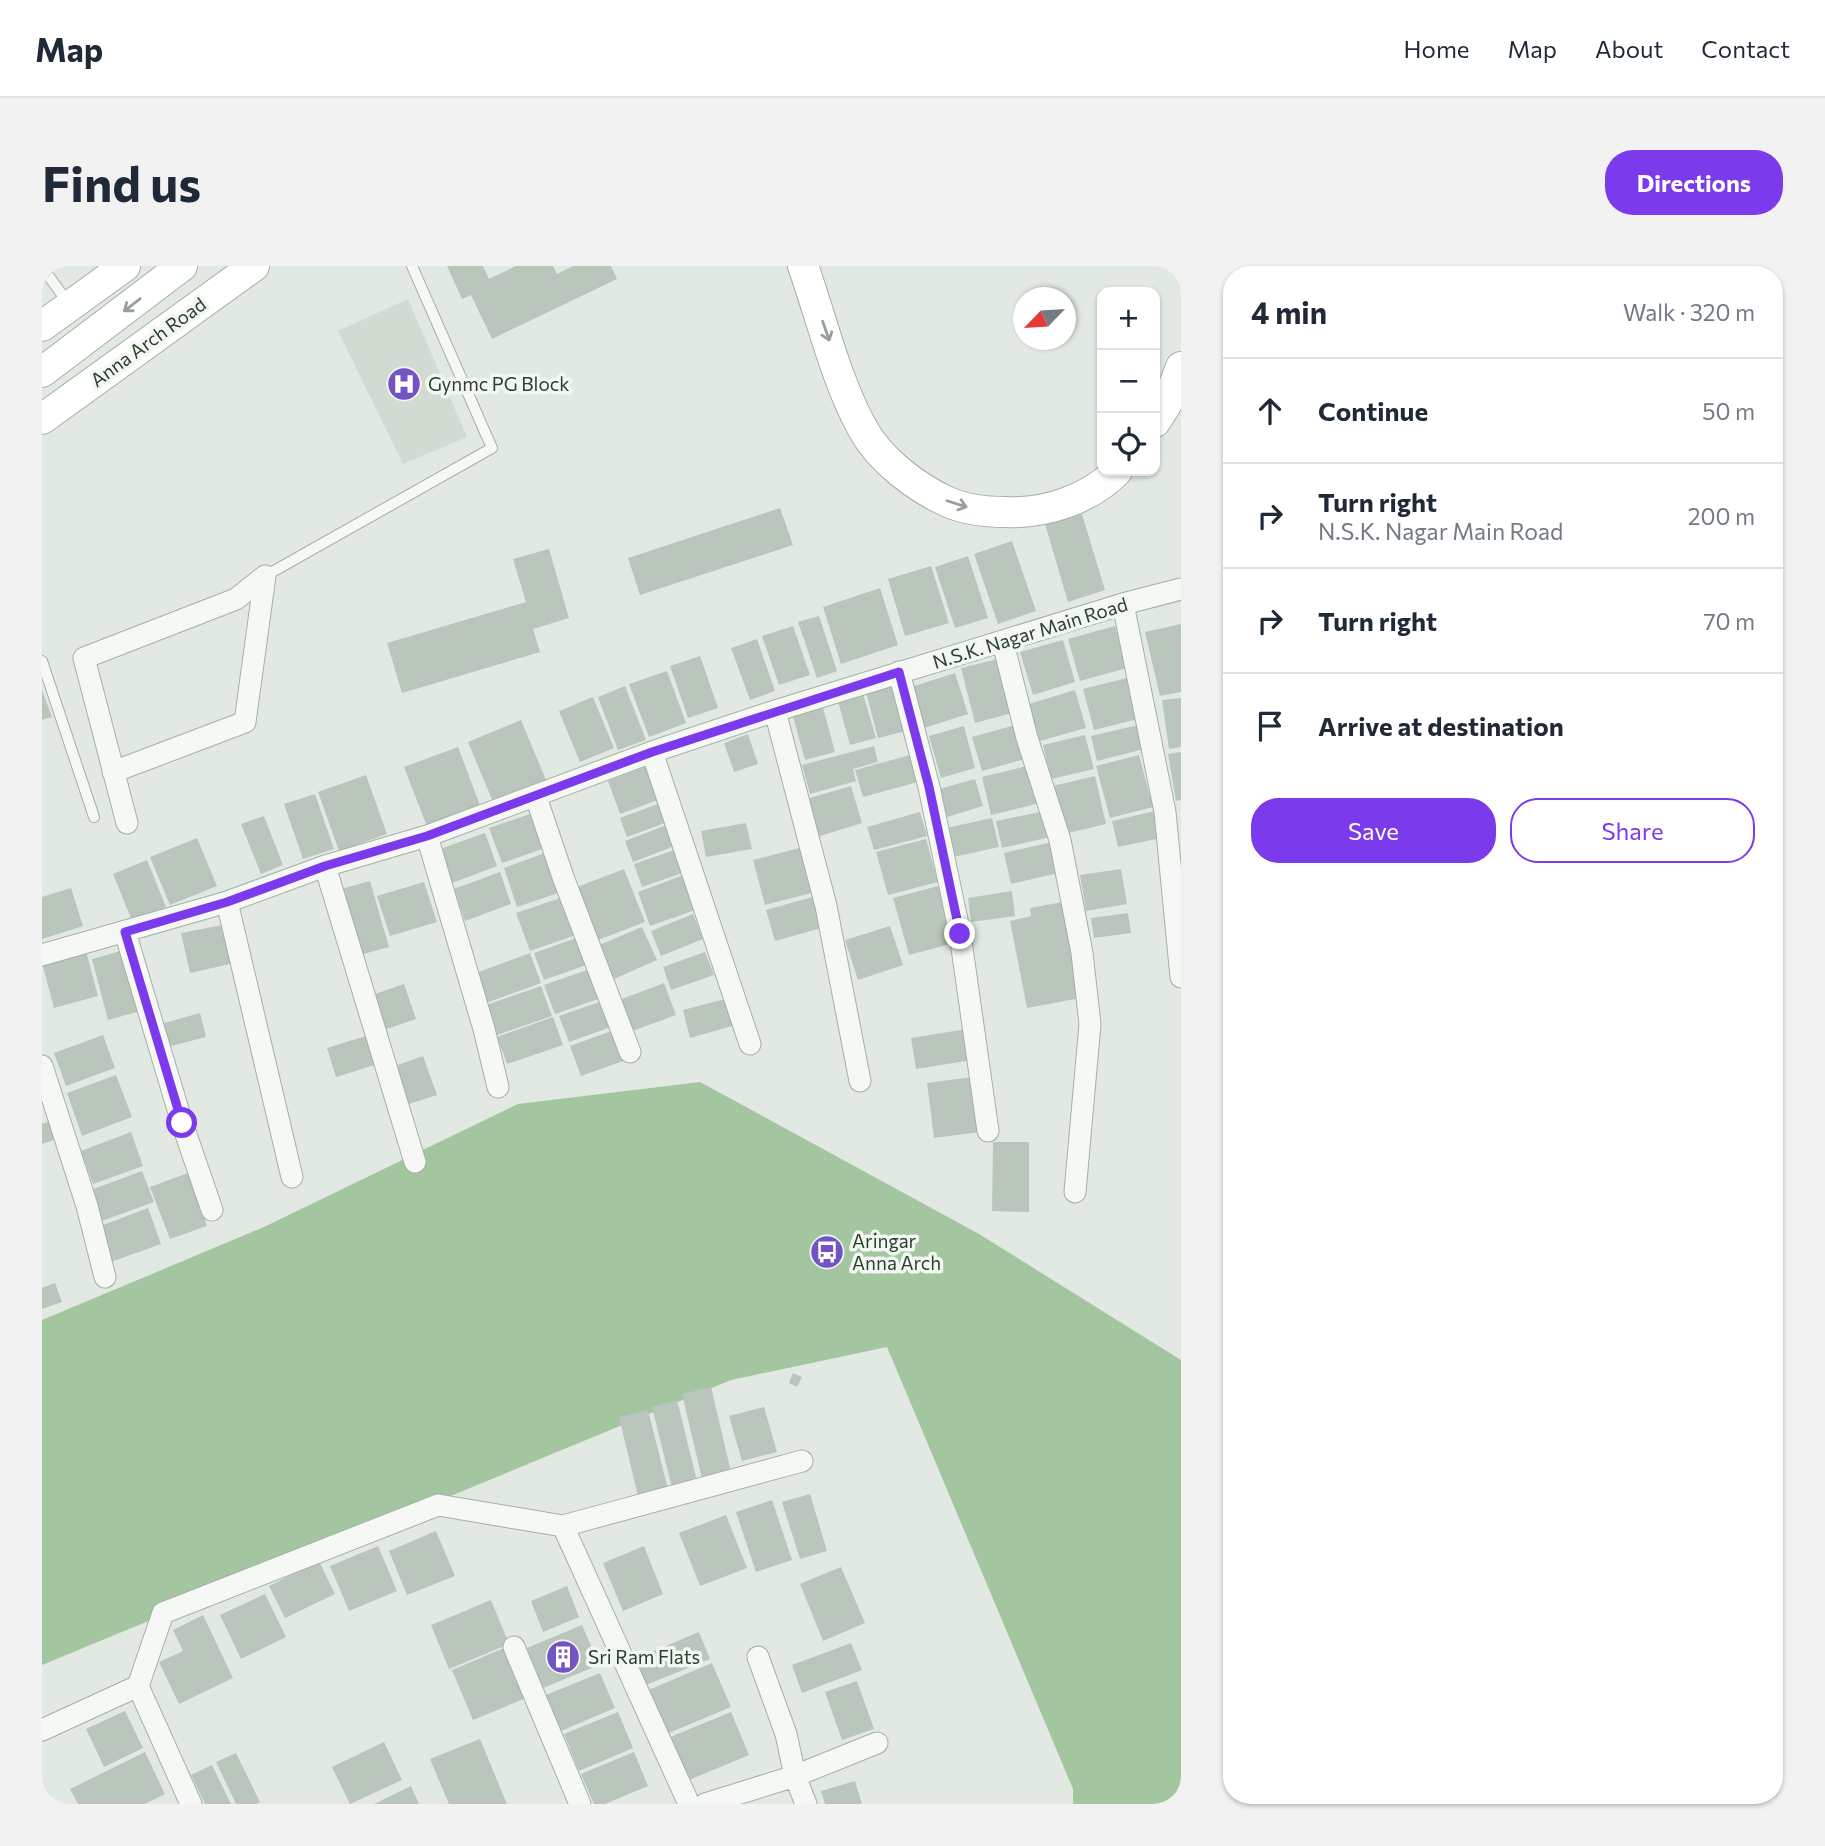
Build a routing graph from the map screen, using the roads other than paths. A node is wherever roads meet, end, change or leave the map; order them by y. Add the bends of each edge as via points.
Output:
1 (125, 266) edge
2 (183, 266) edge
3 (254, 266) edge
4 (412, 266) edge
5 (803, 266) edge
6 (42, 267) edge
7 (71, 307) junction
8 (42, 326) edge
9 (1181, 367) edge
10 (42, 372) edge
11 (1160, 414) edge
12 (42, 419) edge
13 (1110, 476) edge
14 (265, 576) junction
15 (1181, 589) edge
16 (1123, 604) junction
17 (1003, 643) junction
18 (42, 661) edge
19 (899, 672) junction
20 (775, 711) junction
21 (652, 752) junction
22 (113, 772) junction
23 (537, 797) junction
24 (94, 817) dead end
25 (127, 823) dead end
26 (427, 836) junction
27 (325, 866) junction
28 (227, 902) junction
29 (125, 932) junction
30 (42, 955) edge
31 (1181, 977) edge
32 (750, 1044) dead end
33 (631, 1052) dead end
34 (42, 1066) edge
35 (860, 1081) dead end
36 (498, 1087) dead end
37 (988, 1131) dead end
38 (415, 1162) dead end
39 (292, 1177) dead end
40 (1075, 1192) dead end
41 (212, 1210) dead end
42 (105, 1278) dead end
43 (802, 1461) dead end
44 (563, 1526) junction
45 (514, 1647) dead end
46 (758, 1657) dead end
47 (138, 1686) junction
48 (42, 1730) edge
49 (877, 1743) dead end
50 (795, 1776) junction
51 (191, 1804) edge
52 (580, 1804) edge
53 (689, 1804) edge
54 (705, 1804) edge
55 (806, 1804) edge

1 - 7 main road
2 -> 10 main road
3 - 12 main road, Anna Arch Road
4 - 14 lane via 492,448
5 -> 13 main road via 865,432 912,481 949,503 1018,513 1079,498
6 - 7 lane
7 - 8 main road
9 - 11 main road
14 - 22 street via 245,722
14 - 22 street via 236,599 84,659
15 - 16 street, N.S.K. Nagar Main Road
16 - 17 street, N.S.K. Nagar Main Road
16 - 31 street via 1165,812
17 - 19 street, N.S.K. Nagar Main Road
17 - 40 street via 1060,840 1082,953 1090,1024
18 - 24 lane
19 - 20 street, N.S.K. Nagar Main Road
19 - 37 street via 960,934
20 - 21 street, N.S.K. Nagar Main Road
20 - 35 street via 827,906
21 - 23 street, N.S.K. Nagar Main Road
21 - 32 street
22 - 25 street
23 - 26 street, N.S.K. Nagar Main Road
23 - 33 street
26 - 27 street, N.S.K. Nagar Main Road
26 - 36 street
27 - 28 street, N.S.K. Nagar Main Road
27 - 38 street
28 - 29 street, N.S.K. Nagar Main Road
28 - 39 street
29 - 30 street, N.S.K. Nagar Main Road
29 - 41 street
34 - 42 street
43 - 44 street
44 - 47 street via 438,1505 163,1613
44 - 53 street
45 - 52 street
46 - 50 street via 786,1734
47 - 48 street
47 - 51 street
49 - 50 street
50 - 54 street
50 - 55 street

